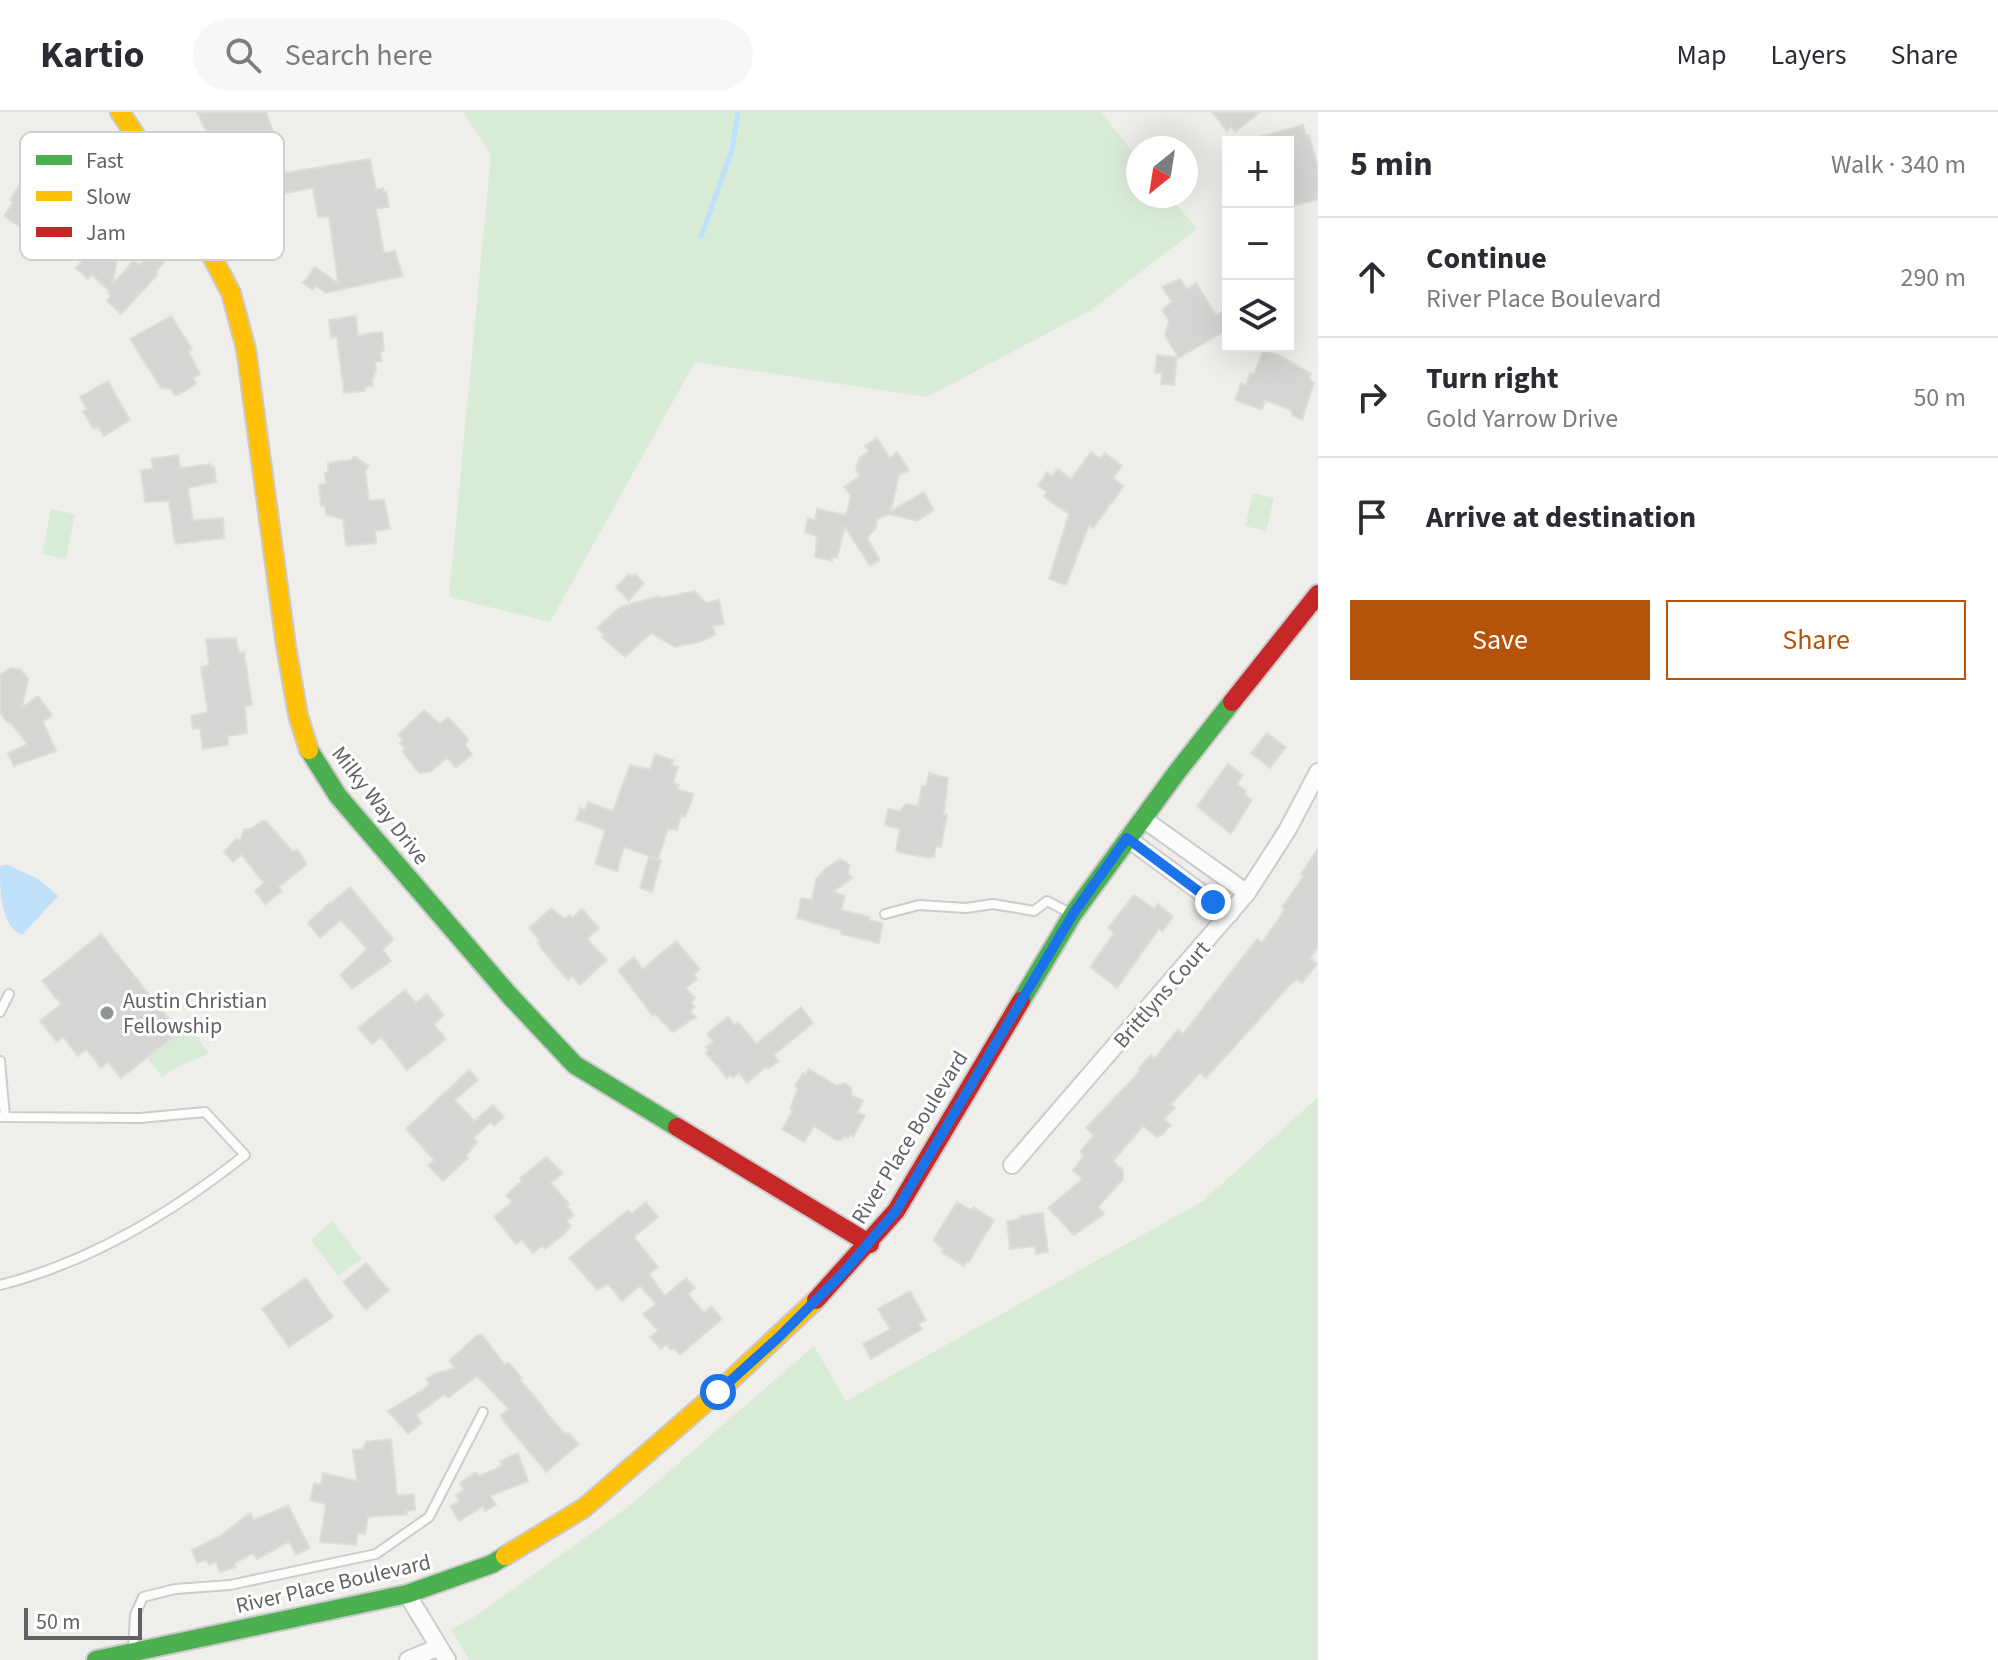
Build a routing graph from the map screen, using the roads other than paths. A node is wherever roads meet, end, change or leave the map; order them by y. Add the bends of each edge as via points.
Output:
1 (120, 112) edge
2 (133, 132) edge
3 (214, 260) edge
4 (1318, 594) edge
5 (1318, 772) edge
6 (1142, 818) junction
7 (1127, 838) junction
8 (1247, 893) junction
9 (885, 914) dead end
10 (1073, 914) junction
11 (1230, 914) junction
12 (9, 994) dead end
13 (0, 1012) edge
14 (0, 1061) edge
15 (2, 1117) edge
16 (1012, 1165) dead end
17 (870, 1244) junction
18 (0, 1285) edge
19 (483, 1412) dead end
20 (407, 1594) junction
21 (133, 1652) junction
22 (443, 1654) edge
23 (96, 1660) edge
24 (408, 1660) edge

1 - 2 street, Milky Way Drive
3 - 17 street, Milky Way Drive via 231,293 246,349 295,701 317,766 510,996 575,1065
4 - 6 street, River Place Boulevard
5 - 8 street, Brittlyns Court
6 - 7 street, River Place Boulevard
6 - 8 street
7 - 10 street, River Place Boulevard
7 - 11 street
8 - 11 street, Brittlyns Court
9 - 10 lane via 919,905 993,904 1034,911 1047,901
10 - 17 street, River Place Boulevard via 896,1211
11 - 16 street, Brittlyns Court
12 - 13 lane
14 - 15 lane
15 - 18 lane via 140,1118 205,1112 245,1155 120,1240 40,1275
17 - 20 street, River Place Boulevard via 779,1337 584,1508 492,1564
19 - 21 lane via 429,1517 404,1535 376,1554 347,1562 143,1597 135,1615
20 - 21 street, River Place Boulevard
20 - 22 street
21 - 23 street, River Place Boulevard
22 - 24 street

